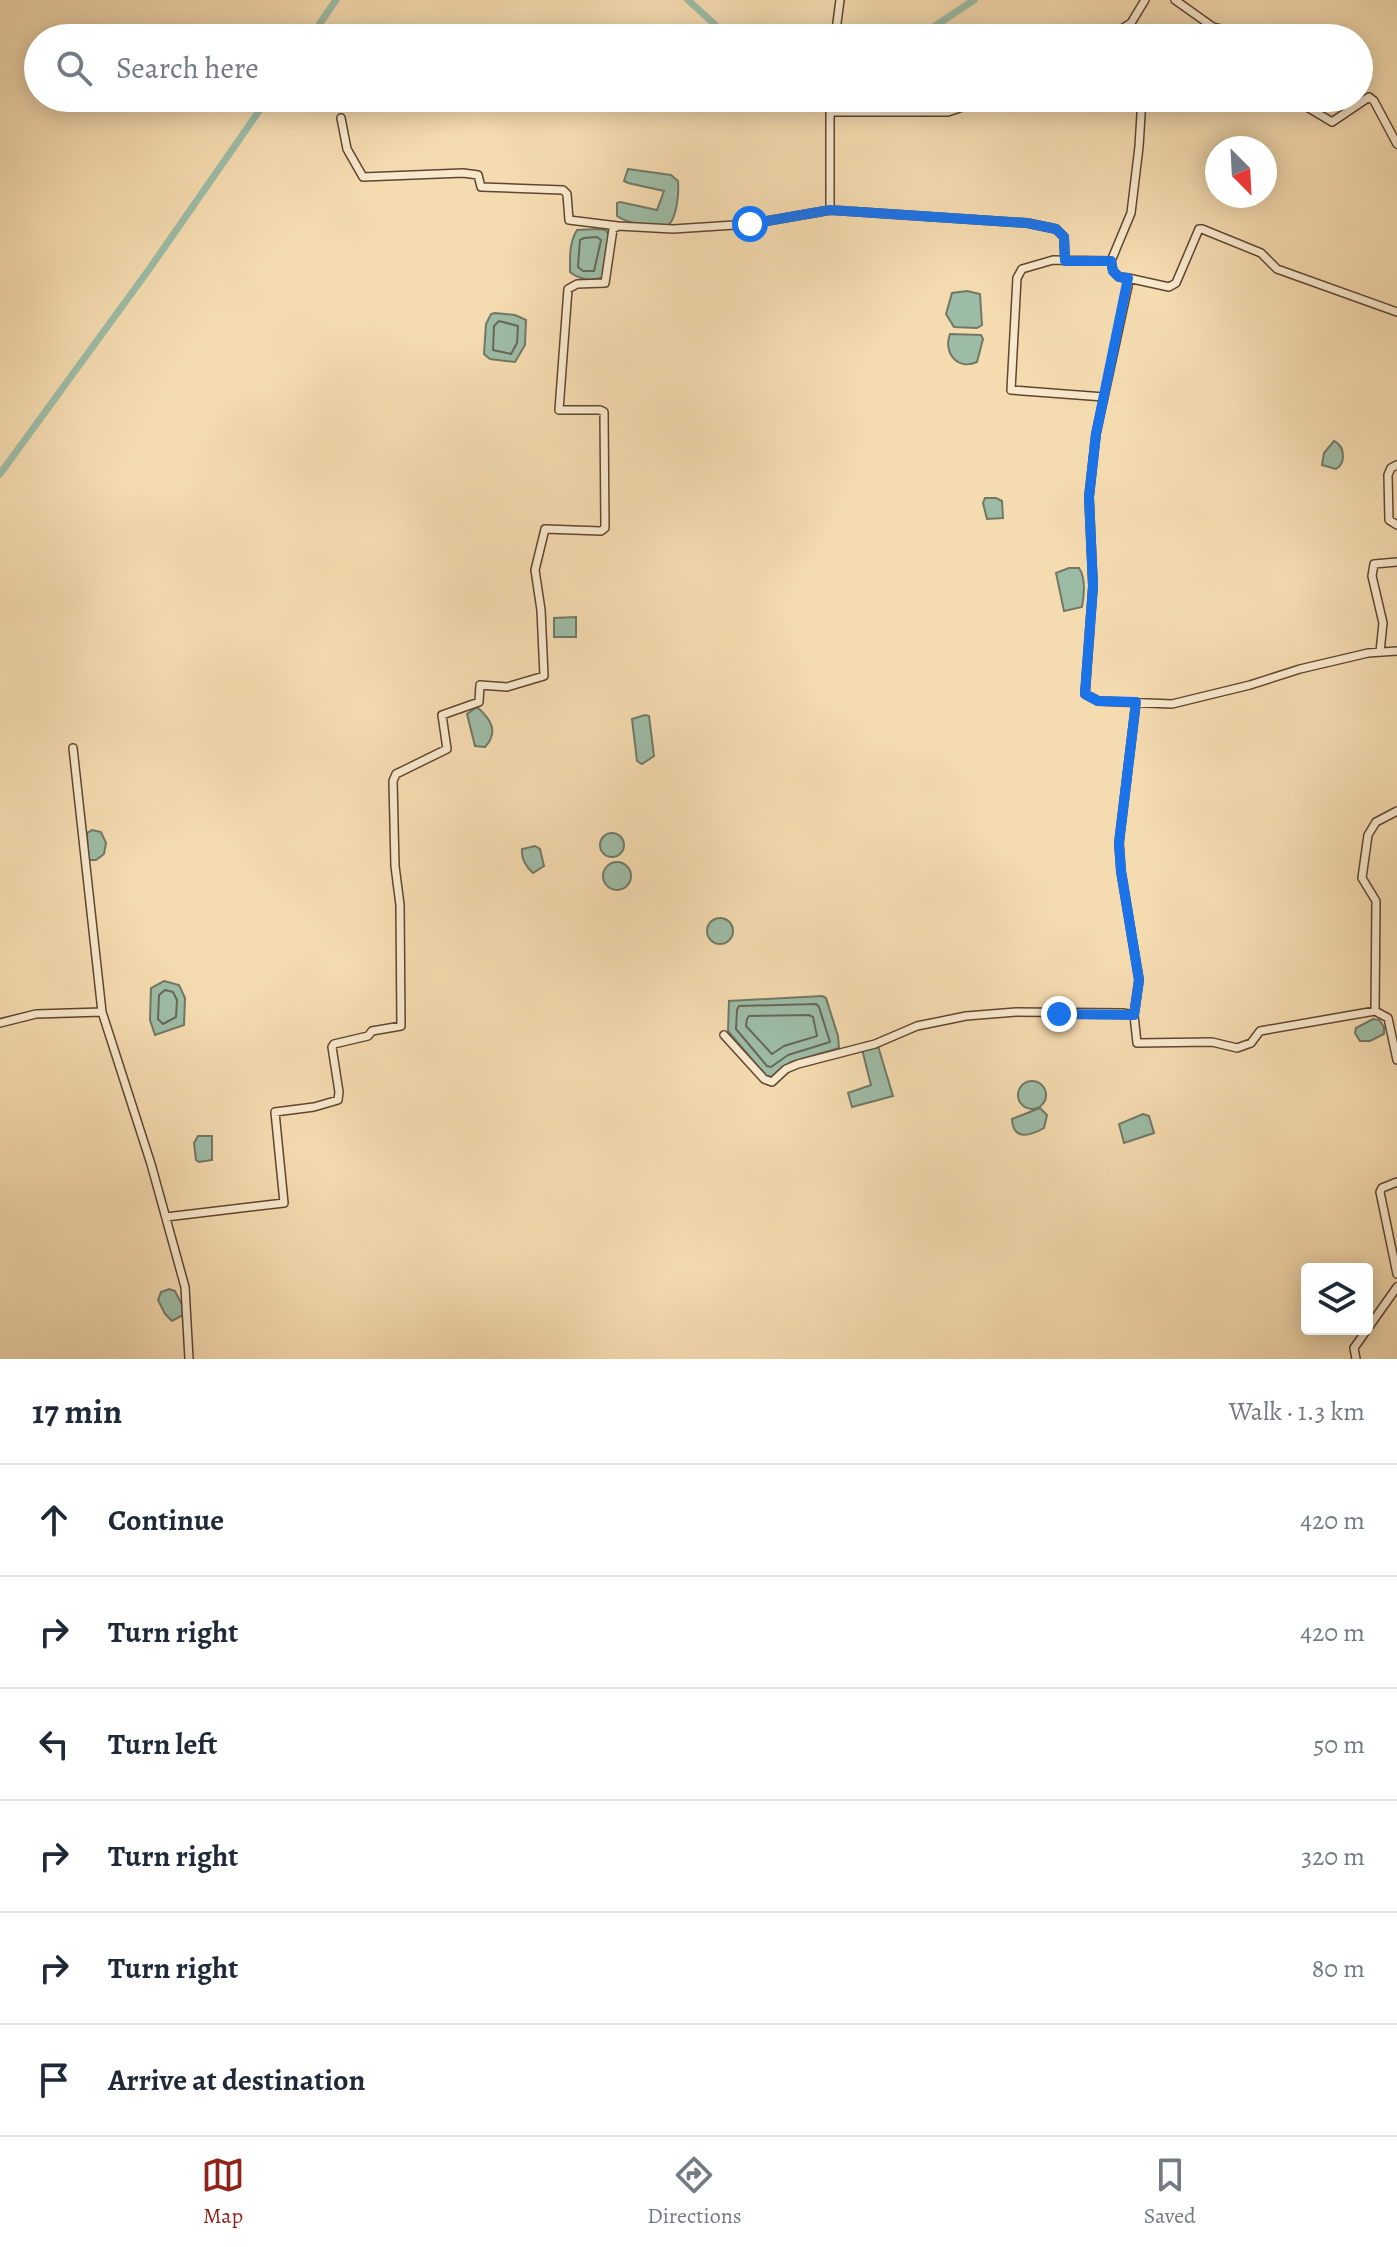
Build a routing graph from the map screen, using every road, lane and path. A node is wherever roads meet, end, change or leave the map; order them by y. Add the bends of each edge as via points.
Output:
1 (840, 0) edge
2 (1145, 0) edge
3 (1175, 0) edge
4 (1131, 23) edge
5 (837, 24) edge
6 (1209, 24) edge
7 (1373, 100) edge
8 (830, 112) joint
9 (948, 112) edge
10 (1141, 112) edge
11 (1315, 112) edge
12 (1347, 112) edge
13 (341, 118) dead end
14 (1397, 144) edge
15 (830, 210) junction
16 (618, 226) junction
17 (1065, 261) junction
18 (1111, 261) junction
19 (1128, 278) junction
20 (1397, 312) edge
21 (1104, 397) junction
22 (1397, 465) edge
23 (1397, 525) edge
24 (1397, 562) edge
25 (1397, 651) edge
26 (1380, 652) junction
27 (1136, 702) junction
28 (73, 748) dead end
29 (1397, 811) edge
30 (1375, 1011) junction
31 (102, 1012) junction
32 (1134, 1015) junction
33 (0, 1023) edge
34 (724, 1035) dead end
35 (1397, 1060) edge
36 (1397, 1182) edge
37 (166, 1217) junction
38 (1397, 1274) edge
39 (1397, 1287) edge
40 (189, 1359) edge
41 (1356, 1359) edge

1 - 5 street
2 - 4 street
3 - 6 street
7 - 14 street
8 - 9 street
8 - 15 street
10 - 18 street via 1131,213
11 - 12 street via 1332,122
13 - 16 street via 347,149 363,177 463,173 478,175 481,187 563,190 569,220
15 - 16 street via 750,224
15 - 17 street via 1056,229 1064,237
16 - 37 street via 613,229 605,283 568,289 559,410 604,412 605,528 545,529 535,570 544,676 507,687 480,685 479,702 442,715 447,749 396,774 393,781 401,1026 334,1044 338,1100 275,1112 284,1203
17 - 18 street
17 - 21 street via 1022,269 1017,278 1011,390
18 - 19 street via 1113,271
19 - 20 street via 1169,287 1176,283 1202,229 1261,253 1277,269
19 - 21 street
21 - 27 street via 1089,497 1093,586 1085,694 1098,701
22 - 23 street via 1388,475 1389,520
24 - 26 street via 1374,564 1383,623
25 - 26 street
26 - 27 street via 1172,704
27 - 32 street via 1119,843 1139,980
28 - 31 street
29 - 30 street via 1376,822 1368,835 1362,878 1376,901
30 - 32 street via 1260,1031 1251,1043 1237,1048 1212,1042 1137,1043
30 - 35 street via 1388,1018
31 - 33 street via 36,1014
31 - 37 street
32 - 34 street via 966,1016 798,1064 772,1082
36 - 38 street via 1380,1192
37 - 40 street via 185,1287
39 - 41 street via 1354,1348

